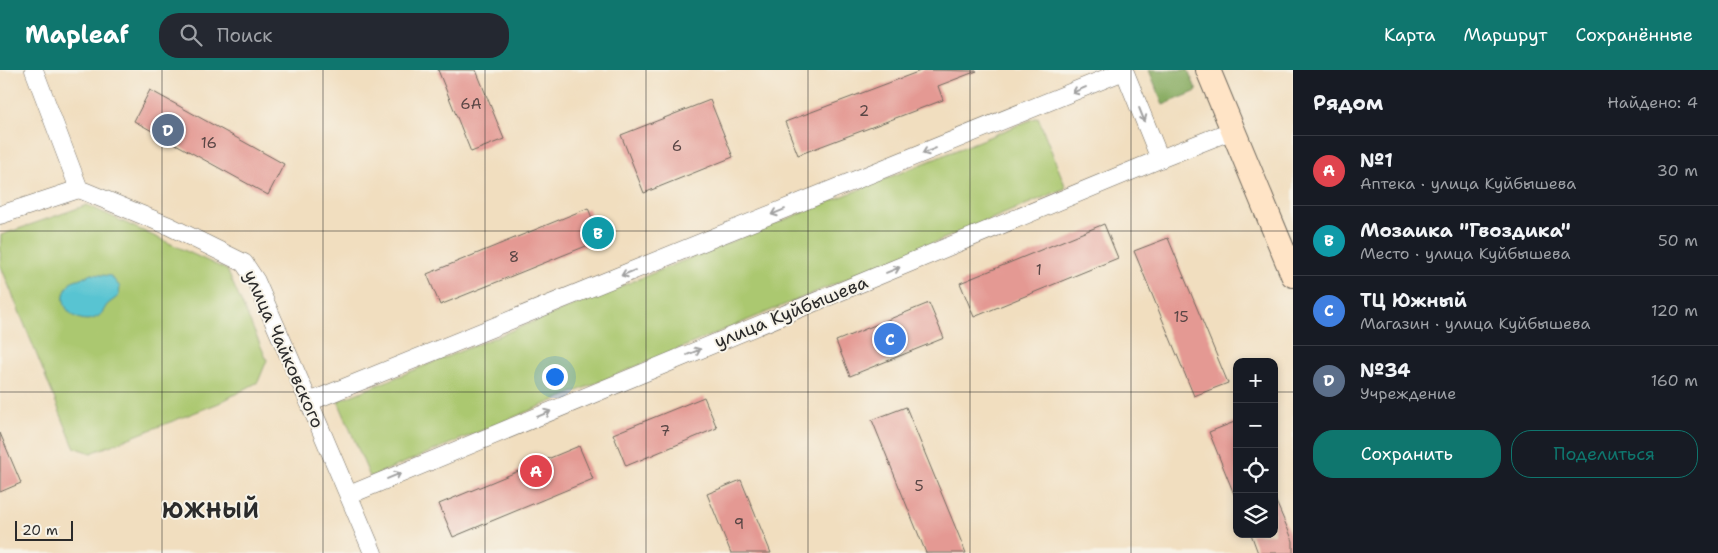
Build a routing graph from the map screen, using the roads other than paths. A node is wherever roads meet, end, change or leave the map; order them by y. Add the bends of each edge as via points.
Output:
1 (34, 70) edge
2 (1124, 70) edge
3 (1208, 70) edge
4 (1233, 130) junction
5 (1160, 159) junction
6 (79, 189) junction
7 (0, 215) edge
8 (1293, 275) edge
9 (309, 402) junction
10 (349, 495) junction
11 (372, 553) edge

1 - 6 street
2 -> 5 street
2 -> 9 street
3 - 4 main road
4 - 5 street, улица Куйбышева
4 - 8 main road
10 -> 5 street, улица Куйбышева
6 - 7 street
6 - 9 street, улица Чайковского via 169,226 244,263 256,281
9 - 10 street, улица Чайковского
10 - 11 street, улица Чайковского

